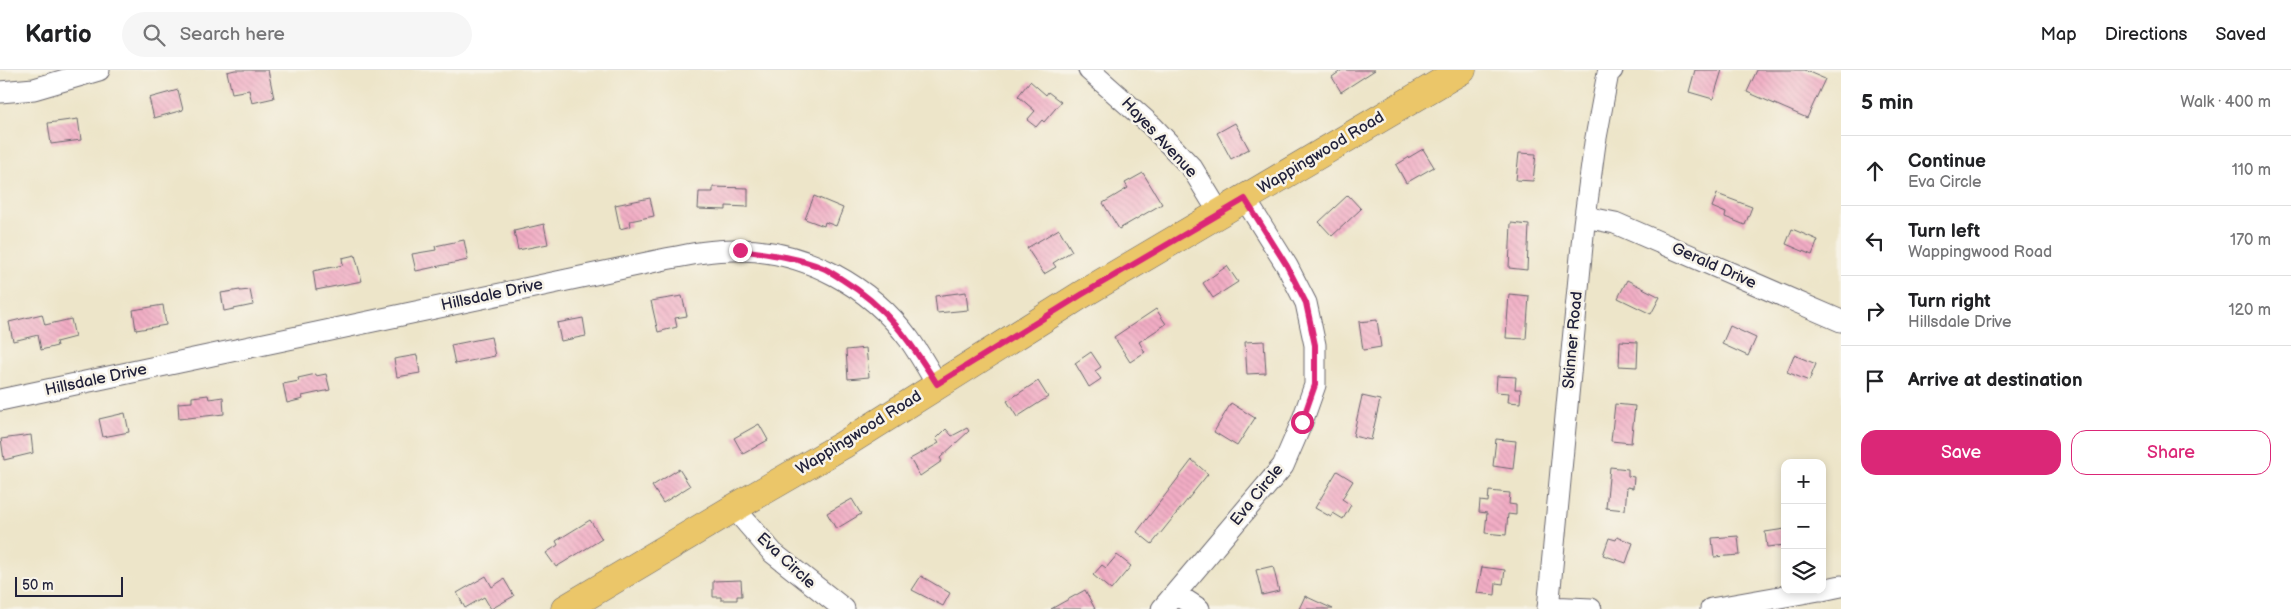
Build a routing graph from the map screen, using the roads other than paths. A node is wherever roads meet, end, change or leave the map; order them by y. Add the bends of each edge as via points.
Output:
1 (99, 70) edge
2 (1089, 70) edge
3 (1462, 70) edge
4 (1609, 71) edge
5 (0, 92) edge
6 (1245, 199) junction
7 (1220, 214) junction
8 (1585, 217) junction
9 (1841, 321) edge
10 (937, 384) junction
11 (0, 400) edge
12 (734, 508) junction
13 (1841, 586) edge
14 (1826, 589) edge
15 (1797, 594) edge
16 (1169, 602) edge
17 (1548, 608) edge
18 (565, 609) edge
19 (844, 609) edge
20 (1199, 609) edge
21 (1590, 609) edge
22 (1711, 609) edge

1 - 5 street via 34,89
2 - 7 street, Hayes Avenue via 1152,126 1192,168
3 - 6 main road, Wappingwood Road
4 - 8 street, Skinner Road
6 - 7 main road, Wappingwood Road
6 - 16 street, Eva Circle via 1306,303 1315,345 1315,385 1283,466
7 - 10 main road, Wappingwood Road
8 - 9 street, Gerald Drive via 1615,223
8 - 17 street, Skinner Road
10 - 11 street, Hillsdale Drive via 892,318 859,290 824,268 781,255 740,250 661,260
10 - 12 main road, Wappingwood Road via 843,445
12 - 18 main road, Wappingwood Road
12 - 19 street, Eva Circle via 772,553
13 - 14 street
15 - 22 street
16 - 20 street
17 - 21 street

